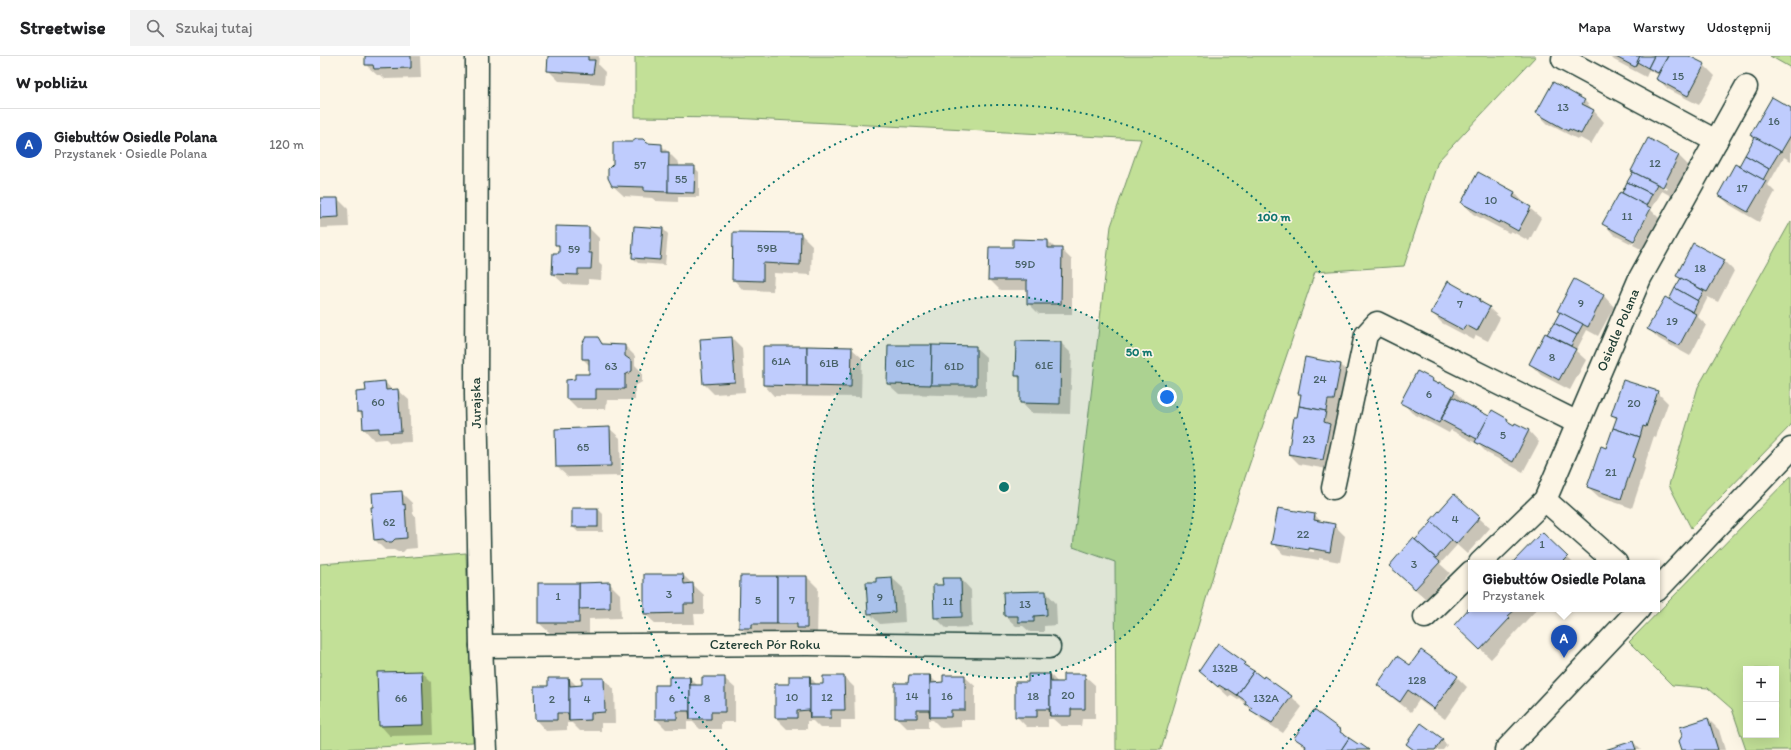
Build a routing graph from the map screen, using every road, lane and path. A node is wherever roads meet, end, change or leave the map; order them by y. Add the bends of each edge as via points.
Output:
1 (477, 56) edge
2 (1563, 59) dead end
3 (1746, 87) dead end
4 (1716, 141) junction
5 (1578, 423) junction
6 (1791, 449) edge
7 (1333, 488) dead end
8 (1545, 500) junction
9 (1483, 560) edge
10 (1613, 560) edge
11 (1468, 575) edge
12 (1660, 587) edge
13 (1636, 612) edge
14 (1425, 617) dead end
15 (481, 646) junction
16 (1049, 647) dead end
17 (486, 750) edge
18 (1506, 750) edge

1 - 15 street, Jurajska via 476,394
2 - 4 street
3 - 4 street, Osiedle Polana
4 - 5 street, Osiedle Polana via 1640,278
5 - 7 street via 1377,323 1366,335
5 - 8 street, Osiedle Polana
6 - 12 street
8 - 9 street, Osiedle Polana
8 - 10 street
11 - 14 street
13 - 18 street
15 - 16 street, Czterech Pór Roku via 808,644
15 - 17 street, Jurajska

